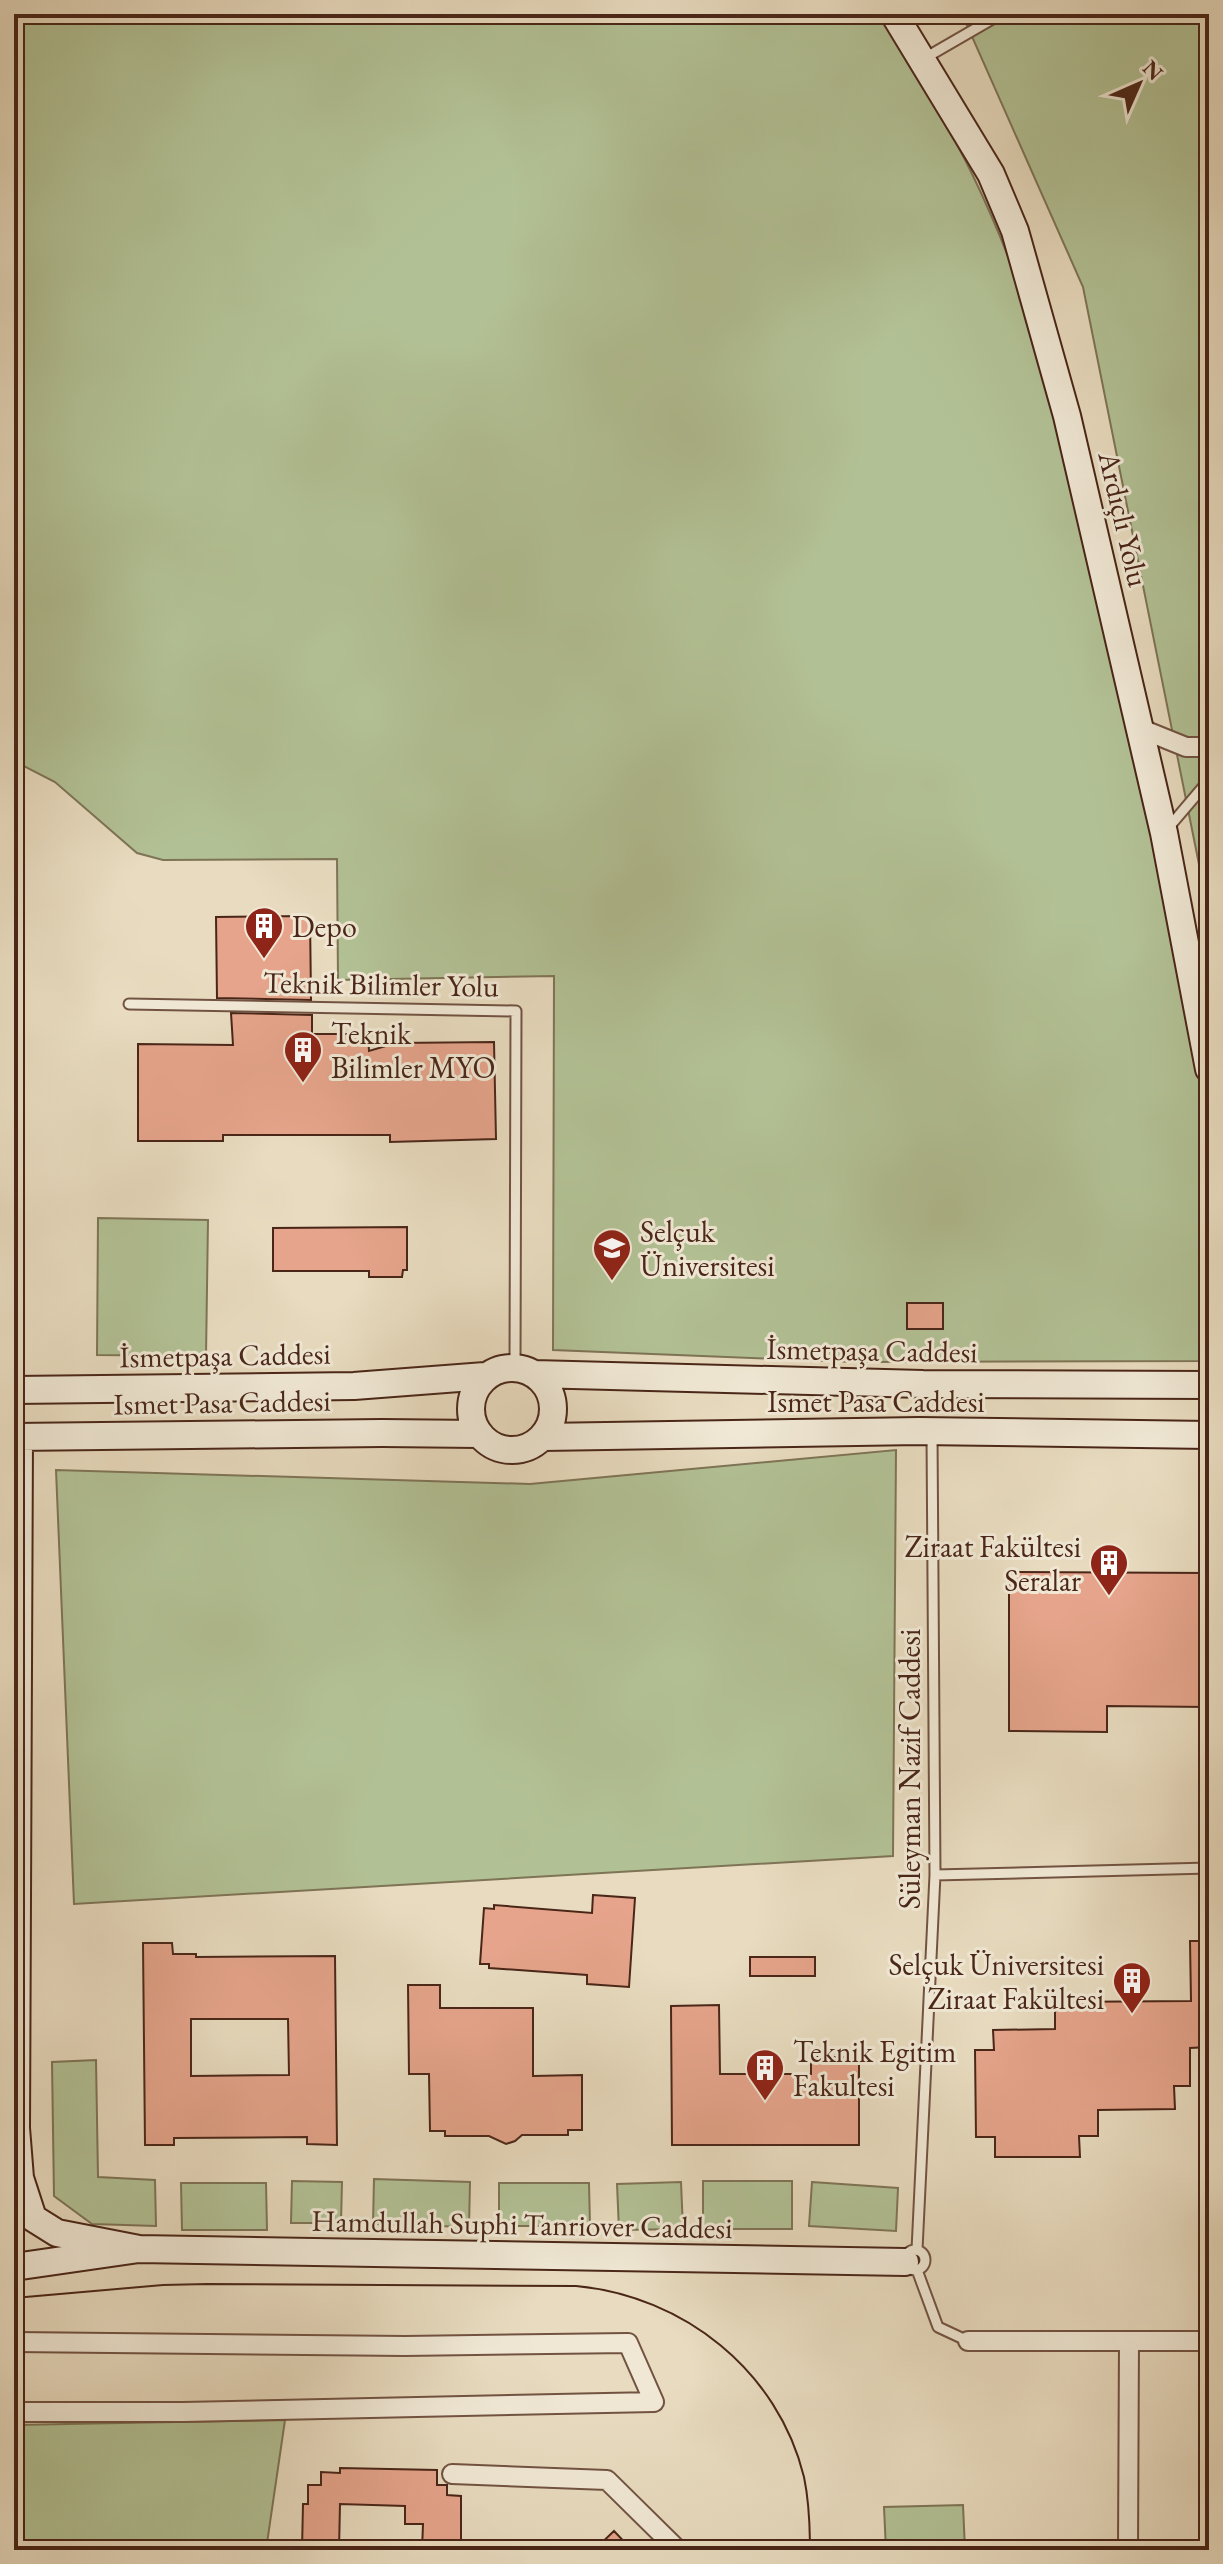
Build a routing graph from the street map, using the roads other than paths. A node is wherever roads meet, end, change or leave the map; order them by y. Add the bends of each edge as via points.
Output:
1 (894, 14) edge
2 (1001, 14) edge
3 (922, 60) junction
4 (1139, 728) junction
5 (1209, 747) edge
6 (1209, 780) edge
7 (1164, 833) junction
8 (129, 1004) dead end
9 (1209, 1069) edge
10 (524, 1370) junction
11 (485, 1376) junction
12 (1209, 1385) edge
13 (14, 1390) edge
14 (932, 1431) junction
15 (479, 1434) junction
16 (1209, 1435) edge
17 (16, 1437) edge
18 (543, 1437) junction
19 (1209, 1868) edge
20 (935, 1875) junction
21 (15, 2132) edge
22 (24, 2211) edge
23 (139, 2249) junction
24 (913, 2261) junction
25 (14, 2266) edge
26 (968, 2341) joint
27 (1129, 2341) junction
28 (1209, 2341) edge
29 (14, 2342) edge
30 (14, 2412) edge
31 (452, 2474) dead end
32 (678, 2550) edge
33 (1128, 2550) edge

1 - 3 street, Ardıçlı Yolu
2 - 3 lane
3 - 4 street, Ardıçlı Yolu via 991,174 1015,231 1067,416
4 - 5 street via 1186,747
4 - 7 street, Ardıçlı Yolu
6 - 7 lane
7 - 9 street, Ardıçlı Yolu
8 - 10 lane, Teknik Bilimler Yolu via 516,1011
10 - 11 street via 499,1369
10 - 12 street, İsmetpaşa Caddesi via 923,1384
10 - 18 street via 545,1383 552,1396 554,1411
11 - 13 street, İsmetpaşa Caddesi via 354,1386
11 - 15 street via 471,1398
14 - 16 street, Ismet Pasa Caddesi
14 - 18 street, Ismet Pasa Caddesi
14 - 20 lane, Süleyman Nazif Caddesi
15 - 17 street, Ismet Pasa Caddesi
15 - 18 street via 503,1450 531,1446
17 - 21 street
19 - 20 lane
20 - 24 lane, Süleyman Nazif Caddesi
21 - 22 street
22 - 23 street via 57,2233
22 - 25 street via 38,2238 28,2258
23 - 24 street, Hamdullah Suphi Tanriover Caddesi
23 - 25 street
24 - 26 lane via 938,2327
26 - 27 street
27 - 28 street
27 - 33 street
29 - 30 street via 628,2343 654,2402
31 - 32 street via 607,2480

